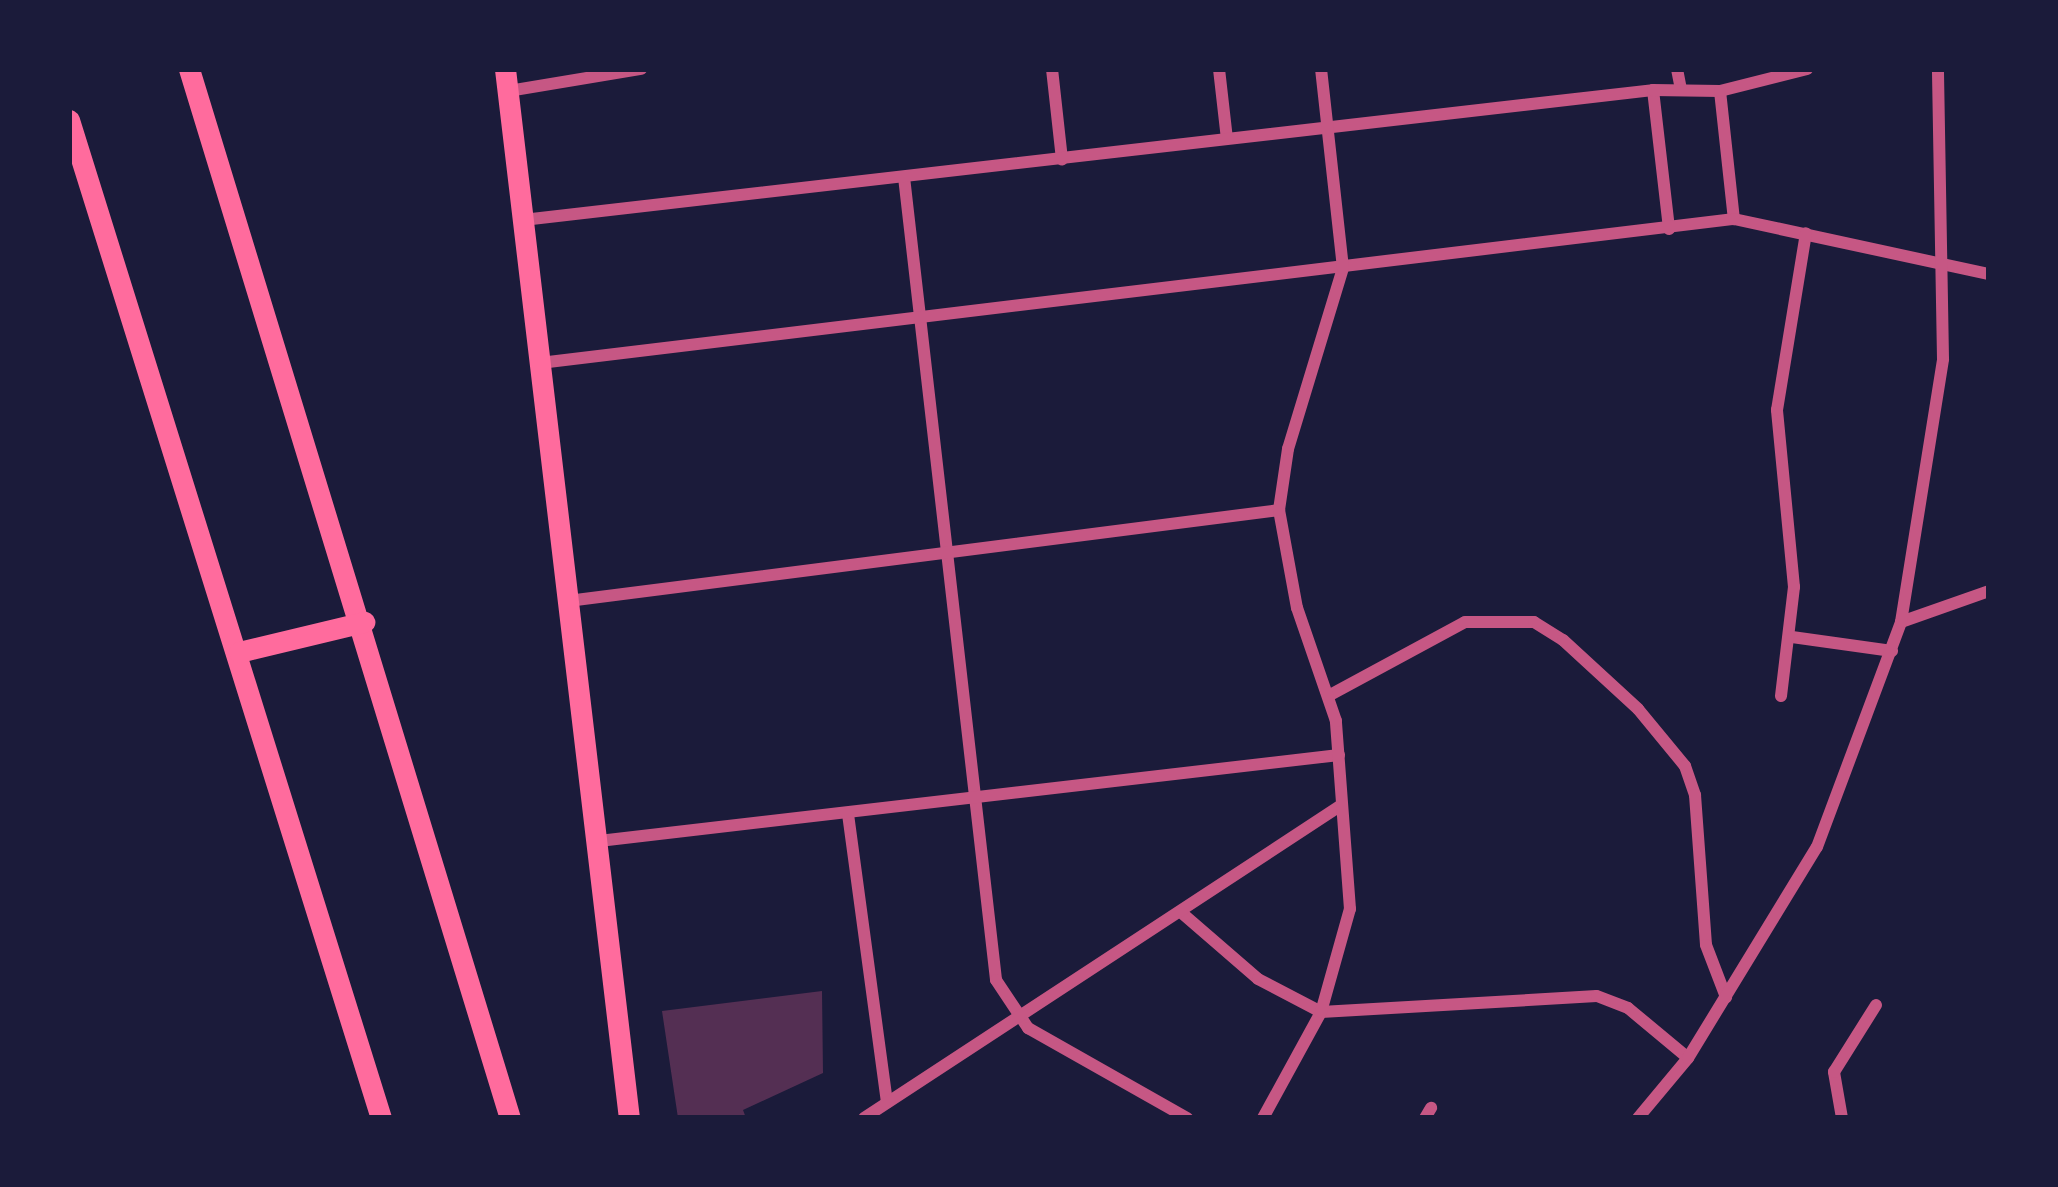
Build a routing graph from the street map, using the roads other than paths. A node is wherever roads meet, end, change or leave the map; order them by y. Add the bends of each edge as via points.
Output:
1 (189, 69) edge
2 (640, 69) edge
3 (1052, 69) edge
4 (1219, 69) edge
5 (1321, 69) edge
6 (1677, 69) edge
7 (1807, 69) edge
8 (1938, 69) edge
9 (507, 80) edge
10 (1681, 89) junction
11 (1653, 90) junction
12 (1720, 91) junction
13 (69, 120) edge
14 (1328, 128) junction
15 (1227, 140) junction
16 (1062, 159) junction
17 (904, 177) junction
18 (1734, 219) junction
19 (523, 220) junction
20 (1669, 229) junction
21 (1806, 233) junction
22 (1946, 266) junction
23 (1343, 268) junction
24 (1989, 274) edge
25 (921, 316) junction
26 (540, 363) junction
27 (1279, 510) junction
28 (947, 556) junction
29 (1989, 591) edge
30 (568, 601) junction
31 (364, 622) junction
32 (1901, 622) junction
33 (1792, 637) junction
34 (1892, 651) junction
35 (239, 652) junction
36 (1330, 695) junction
37 (1781, 696) dead end
38 (1339, 755) junction
39 (977, 799) junction
40 (1340, 806) junction
41 (848, 814) junction
42 (599, 842) junction
43 (1183, 914) junction
44 (1726, 997) junction
45 (1876, 1005) dead end
46 (1321, 1012) junction
47 (1018, 1019) junction
48 (1688, 1058) junction
49 (887, 1102) junction
50 (380, 1118) edge
51 (509, 1118) edge
52 (628, 1118) edge
53 (864, 1118) edge
54 (1187, 1118) edge
55 (1263, 1118) edge
56 (1638, 1118) edge
57 (1842, 1118) edge

1 - 31 main road
2 - 9 street
3 - 16 street
4 - 15 street
5 - 14 street
6 - 10 street
7 - 12 street
8 - 22 street
9 - 19 main road
10 - 11 street
10 - 12 street
11 - 14 street
11 - 20 street
12 - 18 street
13 - 35 main road
14 - 15 street
14 - 23 street
15 - 16 street
16 - 17 street
17 - 19 street
17 - 25 street
18 - 20 street
18 - 21 street
19 - 26 main road
20 - 23 street
21 - 22 street
21 - 33 street via 1777,410
22 - 24 street
22 - 32 street via 1923,520
23 - 25 street
23 - 27 street via 1288,449
25 - 26 street
25 - 28 street
26 - 30 main road
27 - 28 street
27 - 36 street via 1297,608
28 - 30 street
28 - 39 street
29 - 32 street
30 - 42 main road
31 - 35 main road
31 - 51 main road
32 - 34 street
33 - 34 street
33 - 37 street
34 - 44 street via 1817,847
35 - 50 main road
36 - 38 street
36 - 44 street via 1465,622 1534,622 1562,640 1638,709 1685,766 1695,795 1706,945
38 - 39 street
38 - 40 street
39 - 41 street
39 - 47 street via 996,980
40 - 43 street
40 - 46 street via 1350,909
41 - 42 street
41 - 49 street
42 - 52 main road
43 - 46 street via 1258,979
43 - 47 street
44 - 48 street
45 - 57 street via 1834,1072
46 - 48 street via 1597,996 1628,1008
46 - 55 street
47 - 49 street
47 - 54 street
48 - 56 street
49 - 53 street

